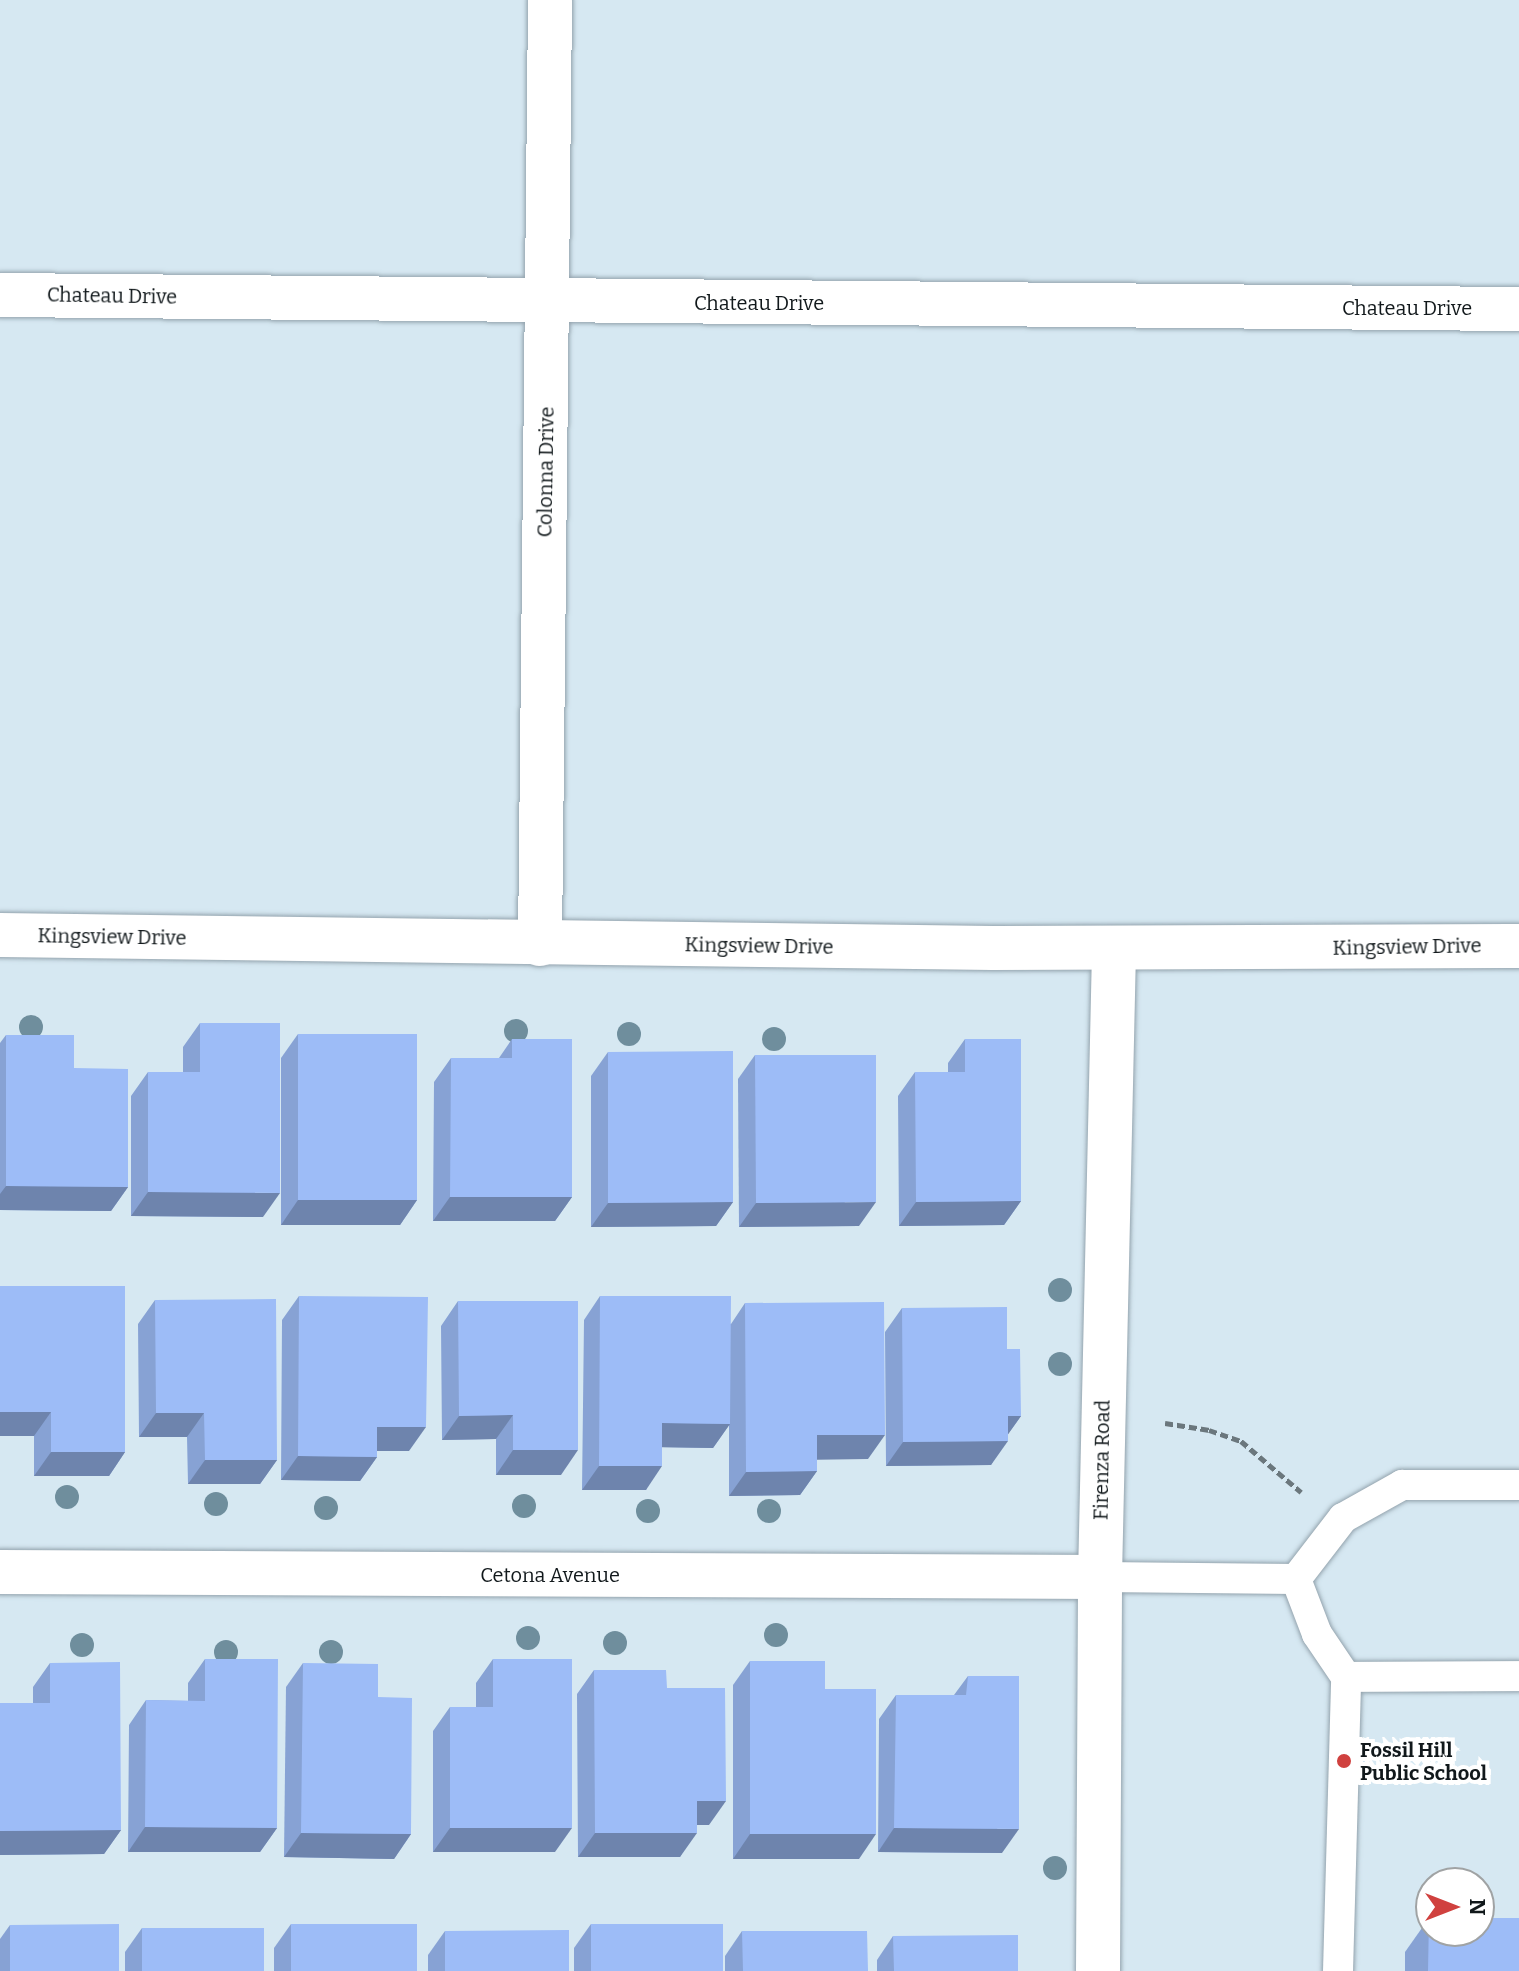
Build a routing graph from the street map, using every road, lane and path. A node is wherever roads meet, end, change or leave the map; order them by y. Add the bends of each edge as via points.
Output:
1 (550, 0) edge
2 (0, 295) edge
3 (546, 301) junction
4 (1519, 309) edge
5 (0, 935) edge
6 (540, 944) junction
7 (1519, 946) edge
8 (1114, 949) junction
9 (1165, 1423) dead end
10 (1519, 1485) edge
11 (1338, 1524) junction
12 (0, 1572) edge
13 (1100, 1577) junction
14 (1296, 1579) junction
15 (1519, 1676) edge
16 (1346, 1677) junction
17 (1098, 1971) edge
18 (1338, 1971) edge

1 - 3 street, Colonna Drive
2 - 3 street, Chateau Drive
3 - 4 street, Chateau Drive
3 - 6 street, Colonna Drive
5 - 6 street, Kingsview Drive
6 - 8 street, Kingsview Drive
7 - 8 street, Kingsview Drive
8 - 13 street, Firenza Road
9 - 11 path via 1241,1441
10 - 11 lane via 1402,1485
11 - 14 lane
12 - 13 street, Cetona Avenue
13 - 14 lane
13 - 17 street, Firenza Road
14 - 16 lane via 1317,1634
15 - 16 lane
16 - 18 lane

